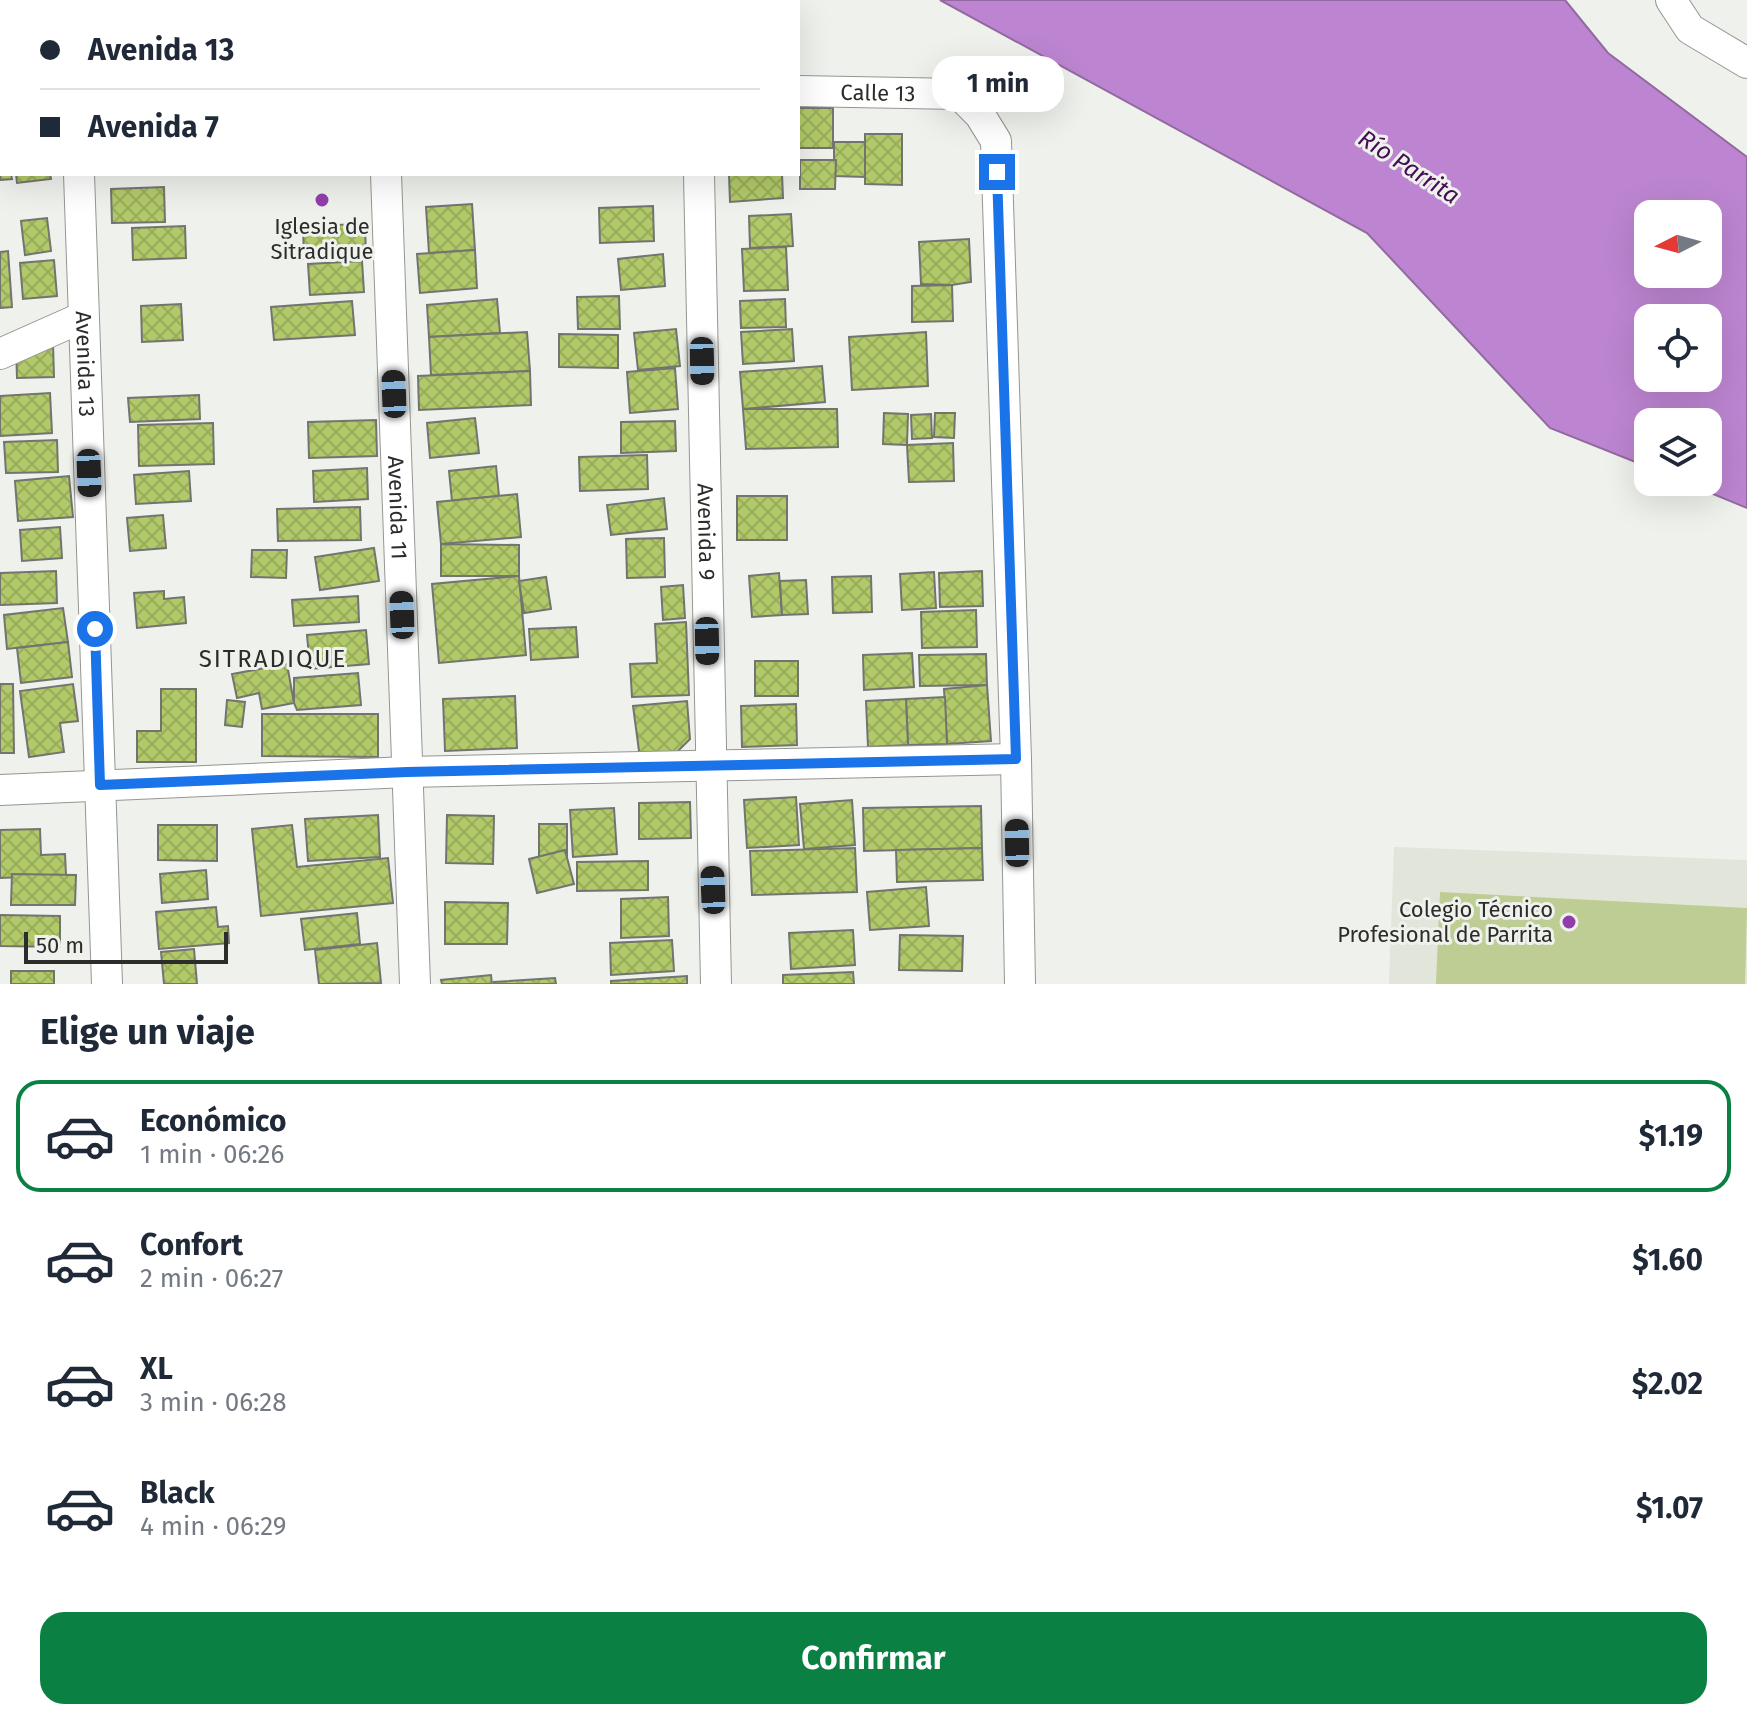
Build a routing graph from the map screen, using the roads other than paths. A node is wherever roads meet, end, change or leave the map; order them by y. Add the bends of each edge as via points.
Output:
1 (1671, 0) edge
2 (1747, 63) edge
3 (800, 91) edge
4 (79, 176) edge
5 (386, 176) edge
6 (699, 176) edge
7 (83, 317) junction
8 (0, 354) edge
9 (1016, 759) junction
10 (710, 765) junction
11 (407, 772) junction
12 (100, 785) junction
13 (0, 790) edge
14 (107, 984) edge
15 (415, 984) edge
16 (716, 984) edge
17 (1020, 984) edge

1 - 2 street via 1690,29
3 - 9 street, Calle 13 via 959,94 996,141
4 - 7 street, Avenida 13
5 - 11 street, Avenida 11
6 - 10 street, Avenida 9
7 - 8 street
7 - 12 street, Avenida 13
9 - 10 street
9 - 17 street
10 - 11 street
10 - 16 street, Avenida 9
11 - 12 street
11 - 15 street, Avenida 11
12 - 13 street
12 - 14 street, Avenida 13

